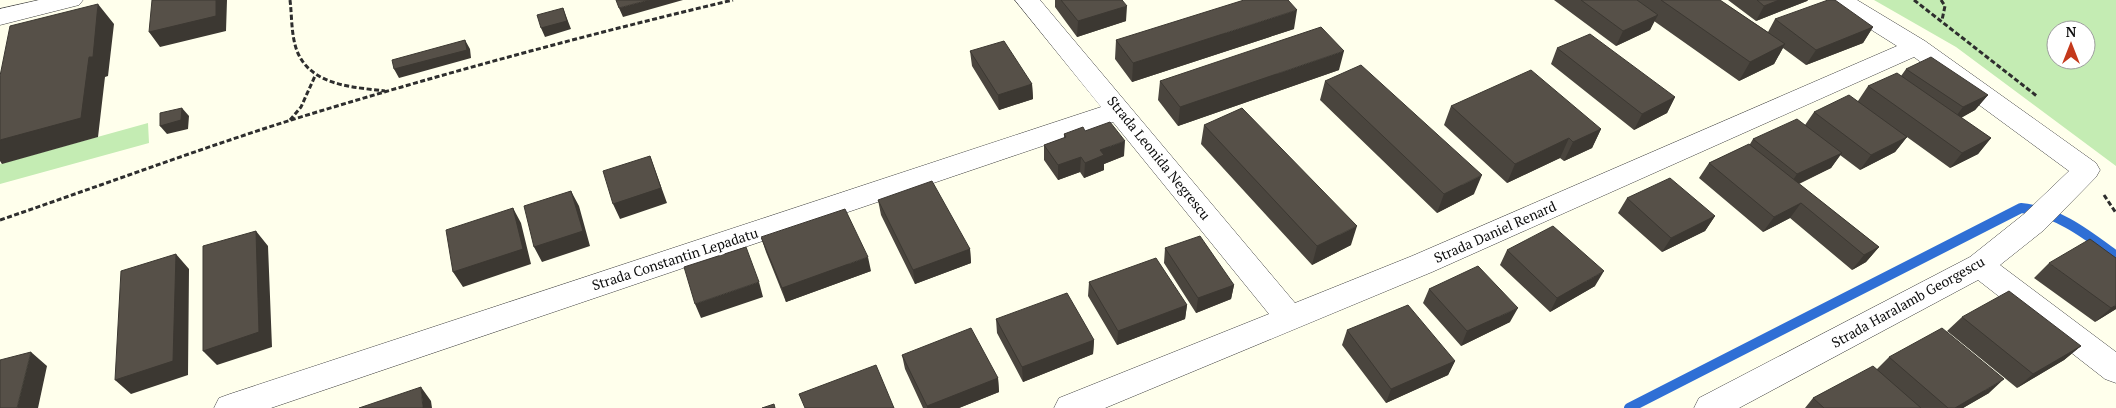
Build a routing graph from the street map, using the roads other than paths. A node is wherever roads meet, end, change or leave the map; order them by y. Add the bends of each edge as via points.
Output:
1 (71, 0) edge
2 (1027, 0) edge
3 (1840, 0) edge
4 (0, 17) edge
5 (1916, 47) junction
6 (1120, 110) junction
7 (1980, 265) junction
8 (1290, 318) junction
9 (2116, 370) edge
10 (230, 408) edge
11 (1070, 408) edge
12 (1710, 408) edge

1 - 4 street
2 - 6 street, Strada Leonida Negrescu
3 - 5 street
5 - 7 street, Strada Haralamb Georgescu via 2087,170
5 - 8 street, Strada Daniel Renard via 1422,264
6 - 8 street, Strada Leonida Negrescu
6 - 10 street, Strada Constantin Lepadatu
7 - 9 street
7 - 12 street, Strada Haralamb Georgescu
8 - 11 street, Strada Daniel Renard

